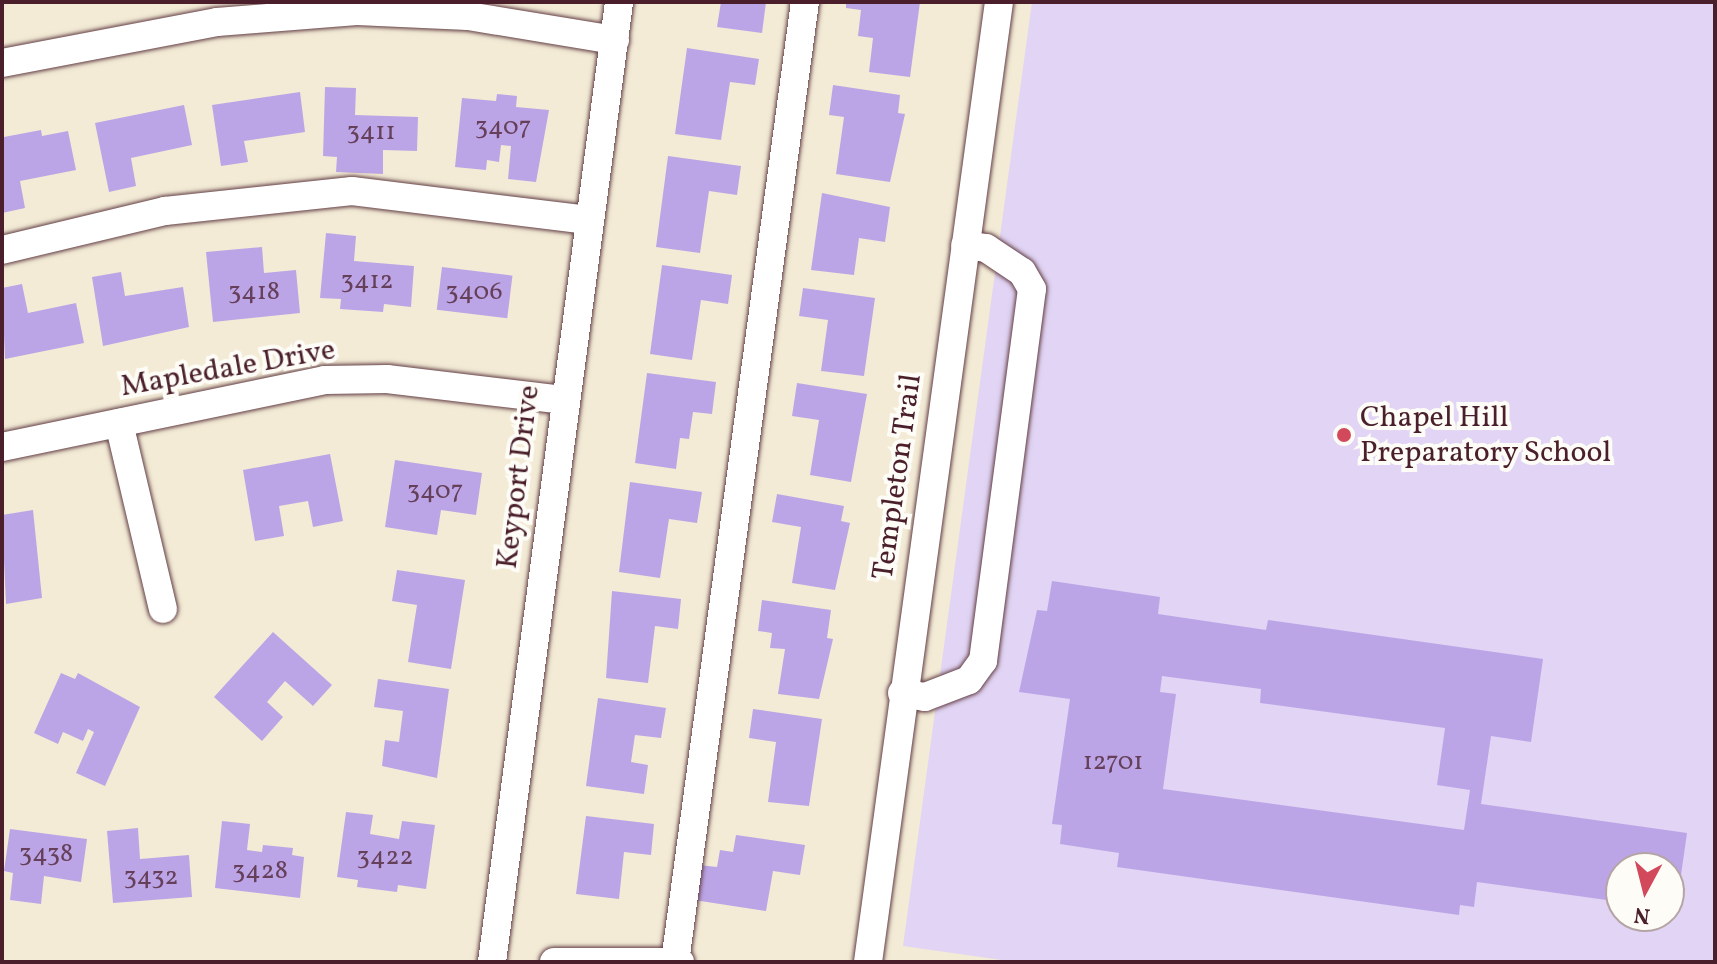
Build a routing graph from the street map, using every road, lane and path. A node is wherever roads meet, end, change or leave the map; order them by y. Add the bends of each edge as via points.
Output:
1 (619, 2) edge
2 (805, 2) edge
3 (999, 2) edge
4 (615, 40) junction
5 (2, 63) edge
6 (588, 220) junction
7 (965, 245) junction
8 (2, 250) edge
9 (563, 400) junction
10 (119, 423) junction
11 (2, 447) edge
12 (163, 609) dead end
13 (902, 693) junction
14 (492, 962) edge
15 (554, 962) edge
16 (677, 962) edge
17 (868, 962) edge

1 - 4 street, Keyport Drive
2 - 16 street
3 - 7 street, Templeton Trail
4 - 5 street via 468,16 357,11 217,22
4 - 6 street, Keyport Drive
6 - 8 street via 352,191 165,211
6 - 9 street, Keyport Drive
7 - 13 street, Templeton Trail
7 - 13 street via 986,248 1022,272 1032,289 983,661 969,680 925,697
9 - 10 street, Mapledale Drive via 387,379 325,380
9 - 14 street, Keyport Drive
10 - 11 street, Mapledale Drive
10 - 12 street
13 - 17 street, Templeton Trail
15 - 16 street

